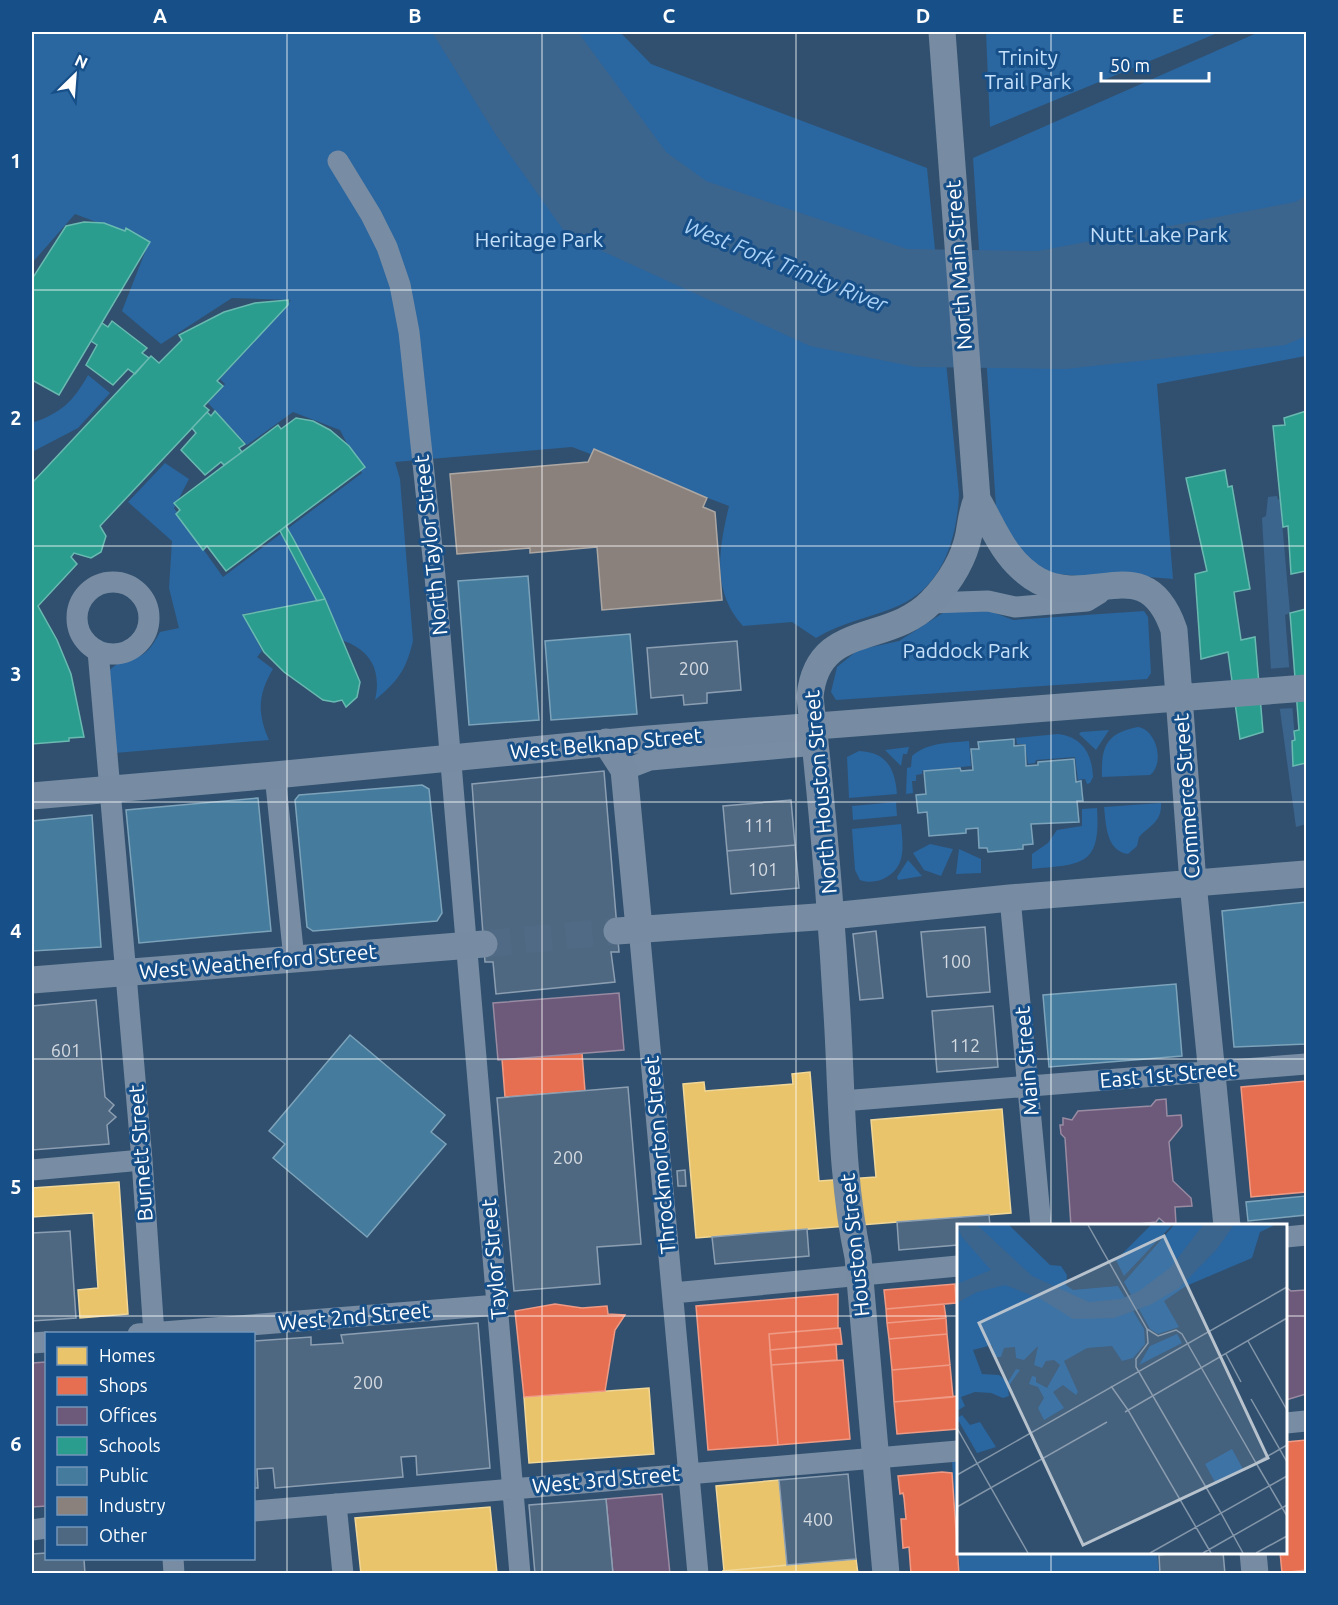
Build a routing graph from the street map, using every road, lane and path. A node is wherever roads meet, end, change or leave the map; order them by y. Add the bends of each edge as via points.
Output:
1 (942, 32) edge
2 (338, 161) dead end
3 (976, 497) junction
4 (1110, 586) junction
5 (930, 603) junction
6 (98, 651) dead end
7 (1306, 688) edge
8 (1180, 698) junction
9 (814, 735) junction
10 (606, 742) junction
11 (450, 759) junction
12 (624, 770) junction
13 (275, 775) junction
14 (110, 789) junction
15 (32, 796) edge
16 (1306, 874) edge
17 (1193, 883) junction
18 (1010, 898) junction
19 (831, 916) junction
20 (628, 929) junction
21 (476, 945) junction
22 (294, 959) junction
23 (126, 973) junction
24 (32, 980) edge
25 (1306, 1064) edge
26 (1212, 1071) junction
27 (1029, 1086) junction
28 (842, 1101) junction
29 (142, 1160) junction
30 (32, 1170) edge
31 (1041, 1224) edge
32 (1227, 1224) edge
33 (1306, 1235) edge
34 (1287, 1237) edge
35 (957, 1266) edge
36 (860, 1275) junction
37 (673, 1293) junction
38 (498, 1305) junction
39 (148, 1332) edge
40 (160, 1332) edge
41 (1306, 1421) edge
42 (1287, 1423) edge
43 (957, 1451) edge
44 (875, 1458) junction
45 (690, 1473) junction
46 (513, 1488) junction
47 (336, 1504) junction
48 (255, 1511) edge
49 (1253, 1554) edge
50 (343, 1574) edge
51 (520, 1574) edge
52 (698, 1574) edge
53 (886, 1574) edge
54 (1255, 1574) edge

1 - 3 main road, North Main Street
2 - 11 street, North Taylor Street via 379,229 404,304 435,576
3 - 4 main road, Commerce Street via 1004,551 1026,572 1052,586
3 - 5 main road, North Houston Street via 959,563
4 - 5 street via 1087,601 1015,607 988,601
4 - 8 main road, Commerce Street via 1147,589 1165,609 1178,647
5 - 9 main road, North Houston Street via 904,622 841,644 823,657 811,685
6 - 14 street, Burnett Street
7 - 8 main road, West Belknap Street
8 - 9 main road, West Belknap Street
8 - 17 main road, Commerce Street
9 - 10 main road, West Belknap Street
9 - 12 street via 650,760
9 - 19 main road, North Houston Street
10 - 11 main road, West Belknap Street
10 - 12 main road, Throckmorton Street
11 - 13 main road, West Belknap Street
11 - 21 street, North Taylor Street
12 - 20 main road, Throckmorton Street
13 - 14 main road, West Belknap Street
13 - 22 street
14 - 15 main road, West Belknap Street
14 - 23 street, Burnett Street
16 - 17 main road
17 - 18 main road
17 - 26 main road, Commerce Street
18 - 19 main road
18 - 27 street, Main Street
19 - 20 main road
19 - 28 main road, Houston Street
20 - 37 street, Throckmorton Street
21 - 22 main road, West Weatherford Street
21 - 38 street, Taylor Street
22 - 23 main road, West Weatherford Street
23 - 24 main road, West Weatherford Street
23 - 29 street, Burnett Street
25 - 26 street, East 1st Street
26 - 27 street, East 1st Street
26 - 32 main road, Commerce Street
27 - 28 street, East 1st Street
27 - 31 street, Main Street
28 - 36 main road, Houston Street
29 - 30 street
29 - 39 street, Burnett Street
33 - 34 street
35 - 36 street
36 - 37 street
36 - 44 main road, Houston Street
37 - 45 street, Throckmorton Street
38 - 40 street, West 2nd Street
38 - 46 street, Taylor Street
41 - 42 street
43 - 44 street, West 3rd Street
44 - 45 street, West 3rd Street
44 - 53 main road, Houston Street
45 - 46 street, West 3rd Street
45 - 52 street, Throckmorton Street
46 - 47 street, West 3rd Street
46 - 51 street, Taylor Street
47 - 48 street, West 3rd Street
47 - 50 street
49 - 54 main road

